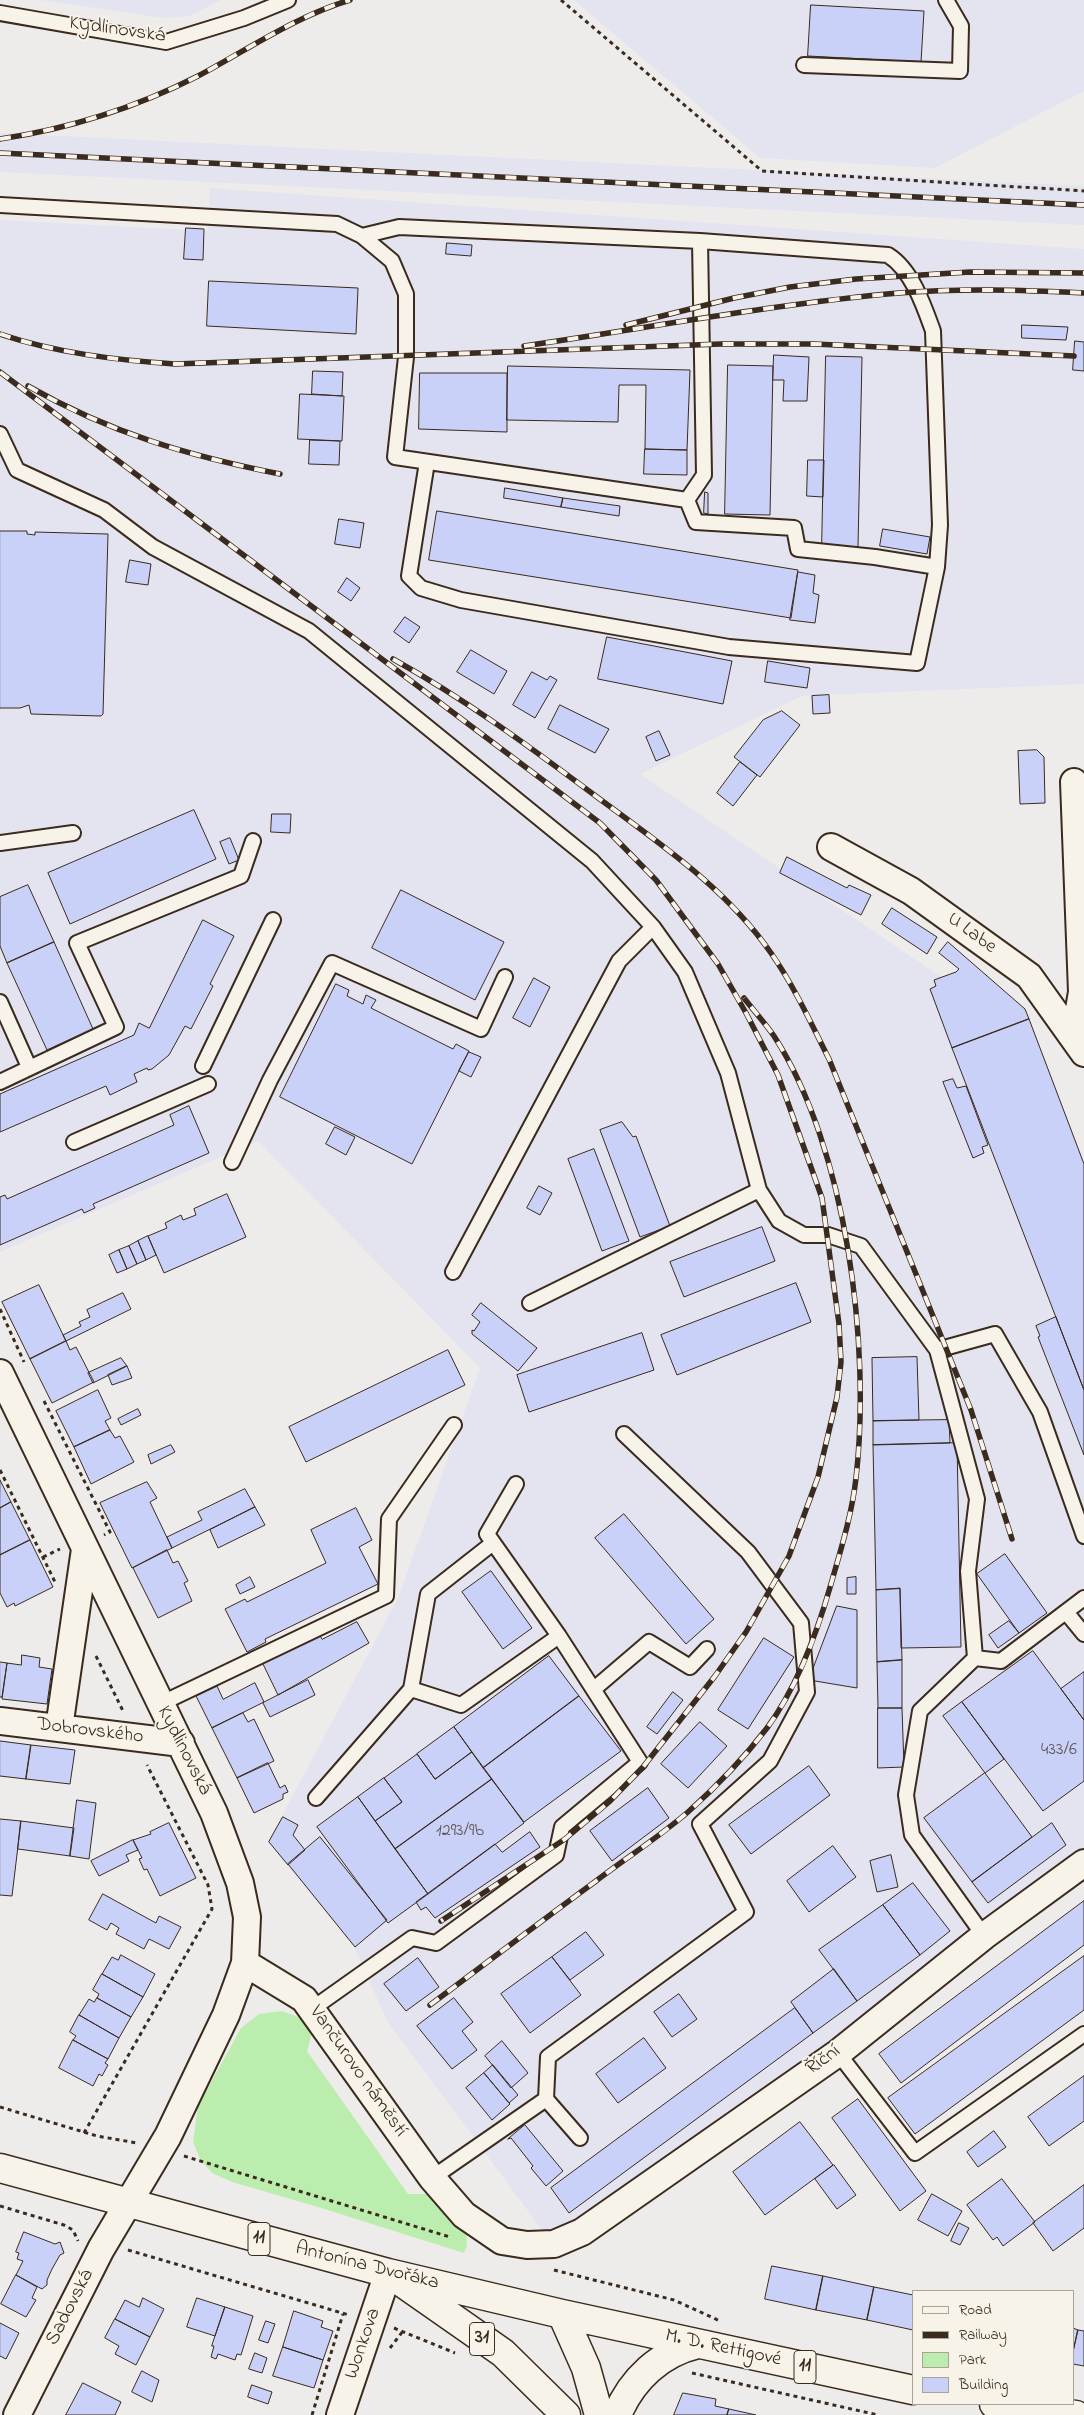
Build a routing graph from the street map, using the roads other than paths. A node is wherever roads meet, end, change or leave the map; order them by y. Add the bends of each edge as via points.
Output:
1 (288, 0) edge
2 (946, 0) edge
3 (0, 13) edge
4 (804, 65) dead end
5 (0, 205) edge
6 (362, 236) junction
7 (700, 242) junction
8 (0, 434) edge
9 (427, 462) junction
10 (687, 500) junction
11 (937, 567) junction
12 (1074, 782) dead end
13 (73, 833) dead end
14 (253, 841) dead end
15 (0, 843) edge
16 (831, 847) dead end
17 (273, 920) dead end
18 (653, 927) junction
19 (505, 977) dead end
20 (0, 1002) edge
21 (1079, 1046) edge
22 (203, 1066) dead end
23 (29, 1067) junction
24 (0, 1082) edge
25 (208, 1084) dead end
26 (74, 1142) dead end
27 (232, 1162) dead end
28 (759, 1190) junction
29 (453, 1272) dead end
30 (530, 1303) dead end
31 (937, 1350) junction
32 (0, 1373) edge
33 (454, 1425) dead end
34 (624, 1434) dead end
35 (516, 1484) dead end
36 (1084, 1536) edge
37 (93, 1542) junction
38 (493, 1543) junction
39 (1084, 1598) edge
40 (1066, 1612) junction
41 (1084, 1634) edge
42 (560, 1636) junction
43 (707, 1649) dead end
44 (975, 1658) junction
45 (411, 1689) junction
46 (594, 1689) junction
47 (160, 1704) junction
48 (0, 1721) edge
49 (59, 1728) junction
50 (181, 1743) junction
51 (316, 1798) dead end
52 (1084, 1863) edge
53 (984, 1936) junction
54 (244, 1963) junction
55 (312, 2009) junction
56 (1084, 2034) edge
57 (838, 2052) junction
58 (546, 2099) junction
59 (580, 2138) dead end
60 (0, 2168) edge
61 (432, 2178) junction
62 (129, 2204) junction
63 (551, 2256) joint
64 (388, 2273) junction
65 (562, 2314) junction
66 (698, 2344) junction
67 (912, 2390) edge
68 (974, 2405) edge
69 (1001, 2405) edge
70 (17, 2415) edge
71 (340, 2415) edge
72 (566, 2415) edge
73 (598, 2415) edge
74 (618, 2415) edge
75 (1006, 2415) edge
76 (1076, 2415) edge

1 - 3 lane, Kydlinovská via 244,18 166,42
2 - 4 lane via 961,26 960,71
5 - 6 lane via 337,224
6 - 7 lane via 399,227
6 - 9 lane via 392,261 406,294 406,357 395,457
7 - 10 lane via 704,475
7 - 11 lane via 888,255 899,262 924,306 933,331 940,525
8 - 18 lane via 17,470 104,510 153,547 309,631 592,861
9 - 10 lane
9 - 11 lane via 409,576 421,588 461,600 729,646 917,662
10 - 11 lane via 696,522 794,528 798,549
12 - 21 street via 1082,992
13 - 15 lane
14 - 23 lane via 241,876 76,944 116,1027
16 - 21 street, U Labe via 911,891 1029,976
17 - 22 lane
18 - 28 lane via 685,972 728,1073
18 - 29 lane via 619,962
19 - 27 lane via 481,1029 332,963 270,1080
20 - 23 lane
23 - 24 lane
25 - 26 lane
28 - 30 lane
28 - 31 lane via 779,1221 804,1235 828,1235 861,1246
31 - 36 lane via 995,1334 1040,1412
31 - 44 lane via 977,1499 968,1571
32 - 37 street, Kydlinovská
33 - 47 lane via 389,1519 386,1596
34 - 58 lane via 748,1552 801,1623 807,1692 770,1761 700,1824 746,1912 548,2057
35 - 38 lane via 487,1534
37 - 47 street, Kydlinovská
37 - 49 street
38 - 42 lane
38 - 45 lane via 428,1594
39 - 40 lane
40 - 41 lane
40 - 44 lane via 1001,1661
42 - 45 lane via 461,1705
42 - 46 lane
43 - 46 lane via 690,1667 649,1642
44 - 53 lane via 920,1711 906,1795 912,1835
45 - 51 lane
46 - 55 lane via 640,1762 562,1827 556,1855 436,1943 412,1938
47 - 50 street, Kydlinovská
48 - 49 street, Dobrovského
49 - 50 street, Dobrovského
50 - 54 street, Kydlinovská via 214,1813 240,1883 246,1917
52 - 53 street, Říční
53 - 57 street, Říční
54 - 55 street, Vančurovo náměstí via 304,1999
54 - 62 street via 226,2016 161,2150
55 - 61 street, Vančurovo náměstí
56 - 57 lane via 915,2153
57 - 63 street, Říční
58 - 59 lane
58 - 61 lane
60 - 62 main road, Antonína Dvořáka / 11
61 - 63 street, Vančurovo náměstí via 464,2215 502,2241 527,2245
62 - 64 main road, Antonína Dvořáka / 11
62 - 70 street, Sadovská via 101,2249
64 - 65 main road, Antonína Dvořáka / 11
64 - 71 street, Wonkova
64 - 72 main road, 31 via 503,2353
65 - 66 main road, M. D. Rettigové / 11
65 - 73 main road via 586,2368
66 - 67 main road, M. D. Rettigové / 11
66 - 74 main road via 668,2354 640,2376 628,2391
68 - 75 main road
69 - 76 main road

